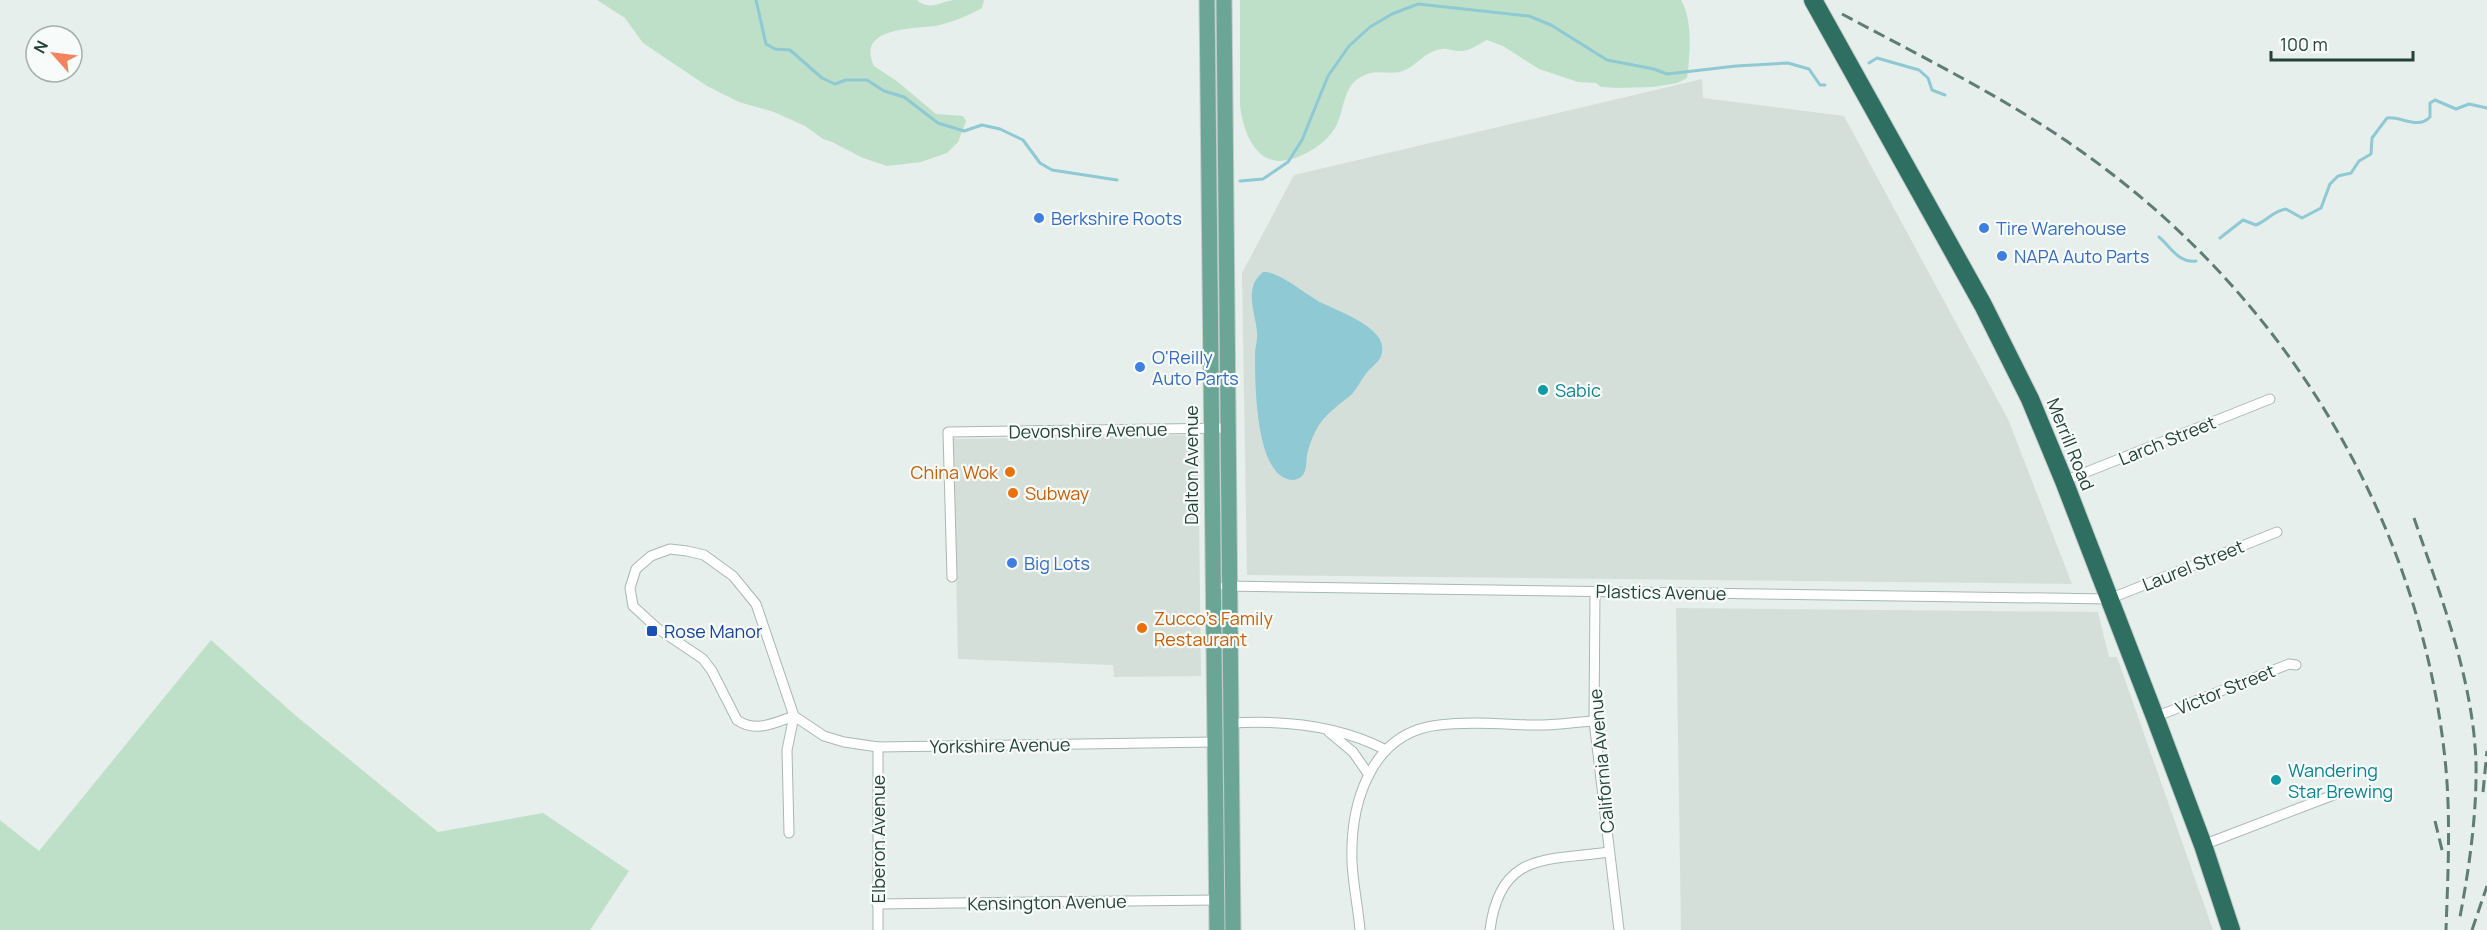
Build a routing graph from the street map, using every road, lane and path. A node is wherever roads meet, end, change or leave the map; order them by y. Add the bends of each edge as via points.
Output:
1 (1207, 0) edge
2 (1224, 0) edge
3 (1813, 0) edge
4 (2270, 399) dead end
5 (1210, 428) junction
6 (1229, 428) junction
7 (2064, 481) junction
8 (2277, 532) dead end
9 (952, 577) dead end
10 (1212, 586) junction
11 (1230, 586) junction
12 (1595, 591) junction
13 (2109, 599) junction
14 (2296, 665) dead end
15 (794, 716) junction
16 (2155, 717) junction
17 (1594, 721) junction
18 (1232, 723) junction
19 (1319, 726) junction
20 (1214, 742) junction
21 (878, 747) junction
22 (1386, 750) junction
23 (1369, 776) junction
24 (2336, 794) dead end
25 (789, 833) dead end
26 (2203, 845) junction
27 (1609, 852) junction
28 (1217, 900) junction
29 (878, 904) junction
30 (878, 930) edge
31 (1217, 930) edge
32 (1233, 930) edge
33 (1360, 930) edge
34 (1490, 930) edge
35 (1618, 930) edge
36 (2231, 930) edge

1 - 5 main road, Dalton Avenue
2 - 6 main road, Dalton Avenue
3 - 7 highway, Merrill Road via 2007,351
4 - 7 street, Larch Street
5 - 6 street, Devonshire Avenue
5 - 9 street, Devonshire Avenue via 948,432
5 - 10 main road, Dalton Avenue
6 - 11 main road, Dalton Avenue
7 - 13 highway, Merrill Road
8 - 13 street, Laurel Street
10 - 11 street, Plastics Avenue
10 - 20 main road, Dalton Avenue
11 - 12 street, Plastics Avenue
11 - 18 main road, Dalton Avenue
12 - 13 street, Plastics Avenue
12 - 17 street, California Avenue
13 - 16 highway, Merrill Road
14 - 16 street, Victor Street via 2289,664
15 - 15 street via 756,604 733,576 704,555 670,549 651,556 636,569 630,588 633,606 657,628 703,659 737,720 762,727
15 - 21 street, Yorkshire Avenue via 824,735
15 - 25 street via 787,750
16 - 26 highway, Merrill Road
17 - 22 street via 1436,725 1407,734
17 - 27 street, California Avenue
18 - 19 street via 1265,721
18 - 32 main road, Dalton Avenue
19 - 22 street
19 - 23 street via 1341,740
20 - 21 street, Yorkshire Avenue
20 - 28 main road, Dalton Avenue
21 - 29 street, Elberon Avenue
22 - 23 street
23 - 33 street via 1354,825 1352,862
24 - 26 street
26 - 36 highway, Merrill Road
27 - 34 street via 1545,859 1522,867 1510,878 1493,906
27 - 35 street, California Avenue
28 - 29 street, Kensington Avenue
28 - 31 main road, Dalton Avenue
29 - 30 street, Elberon Avenue

